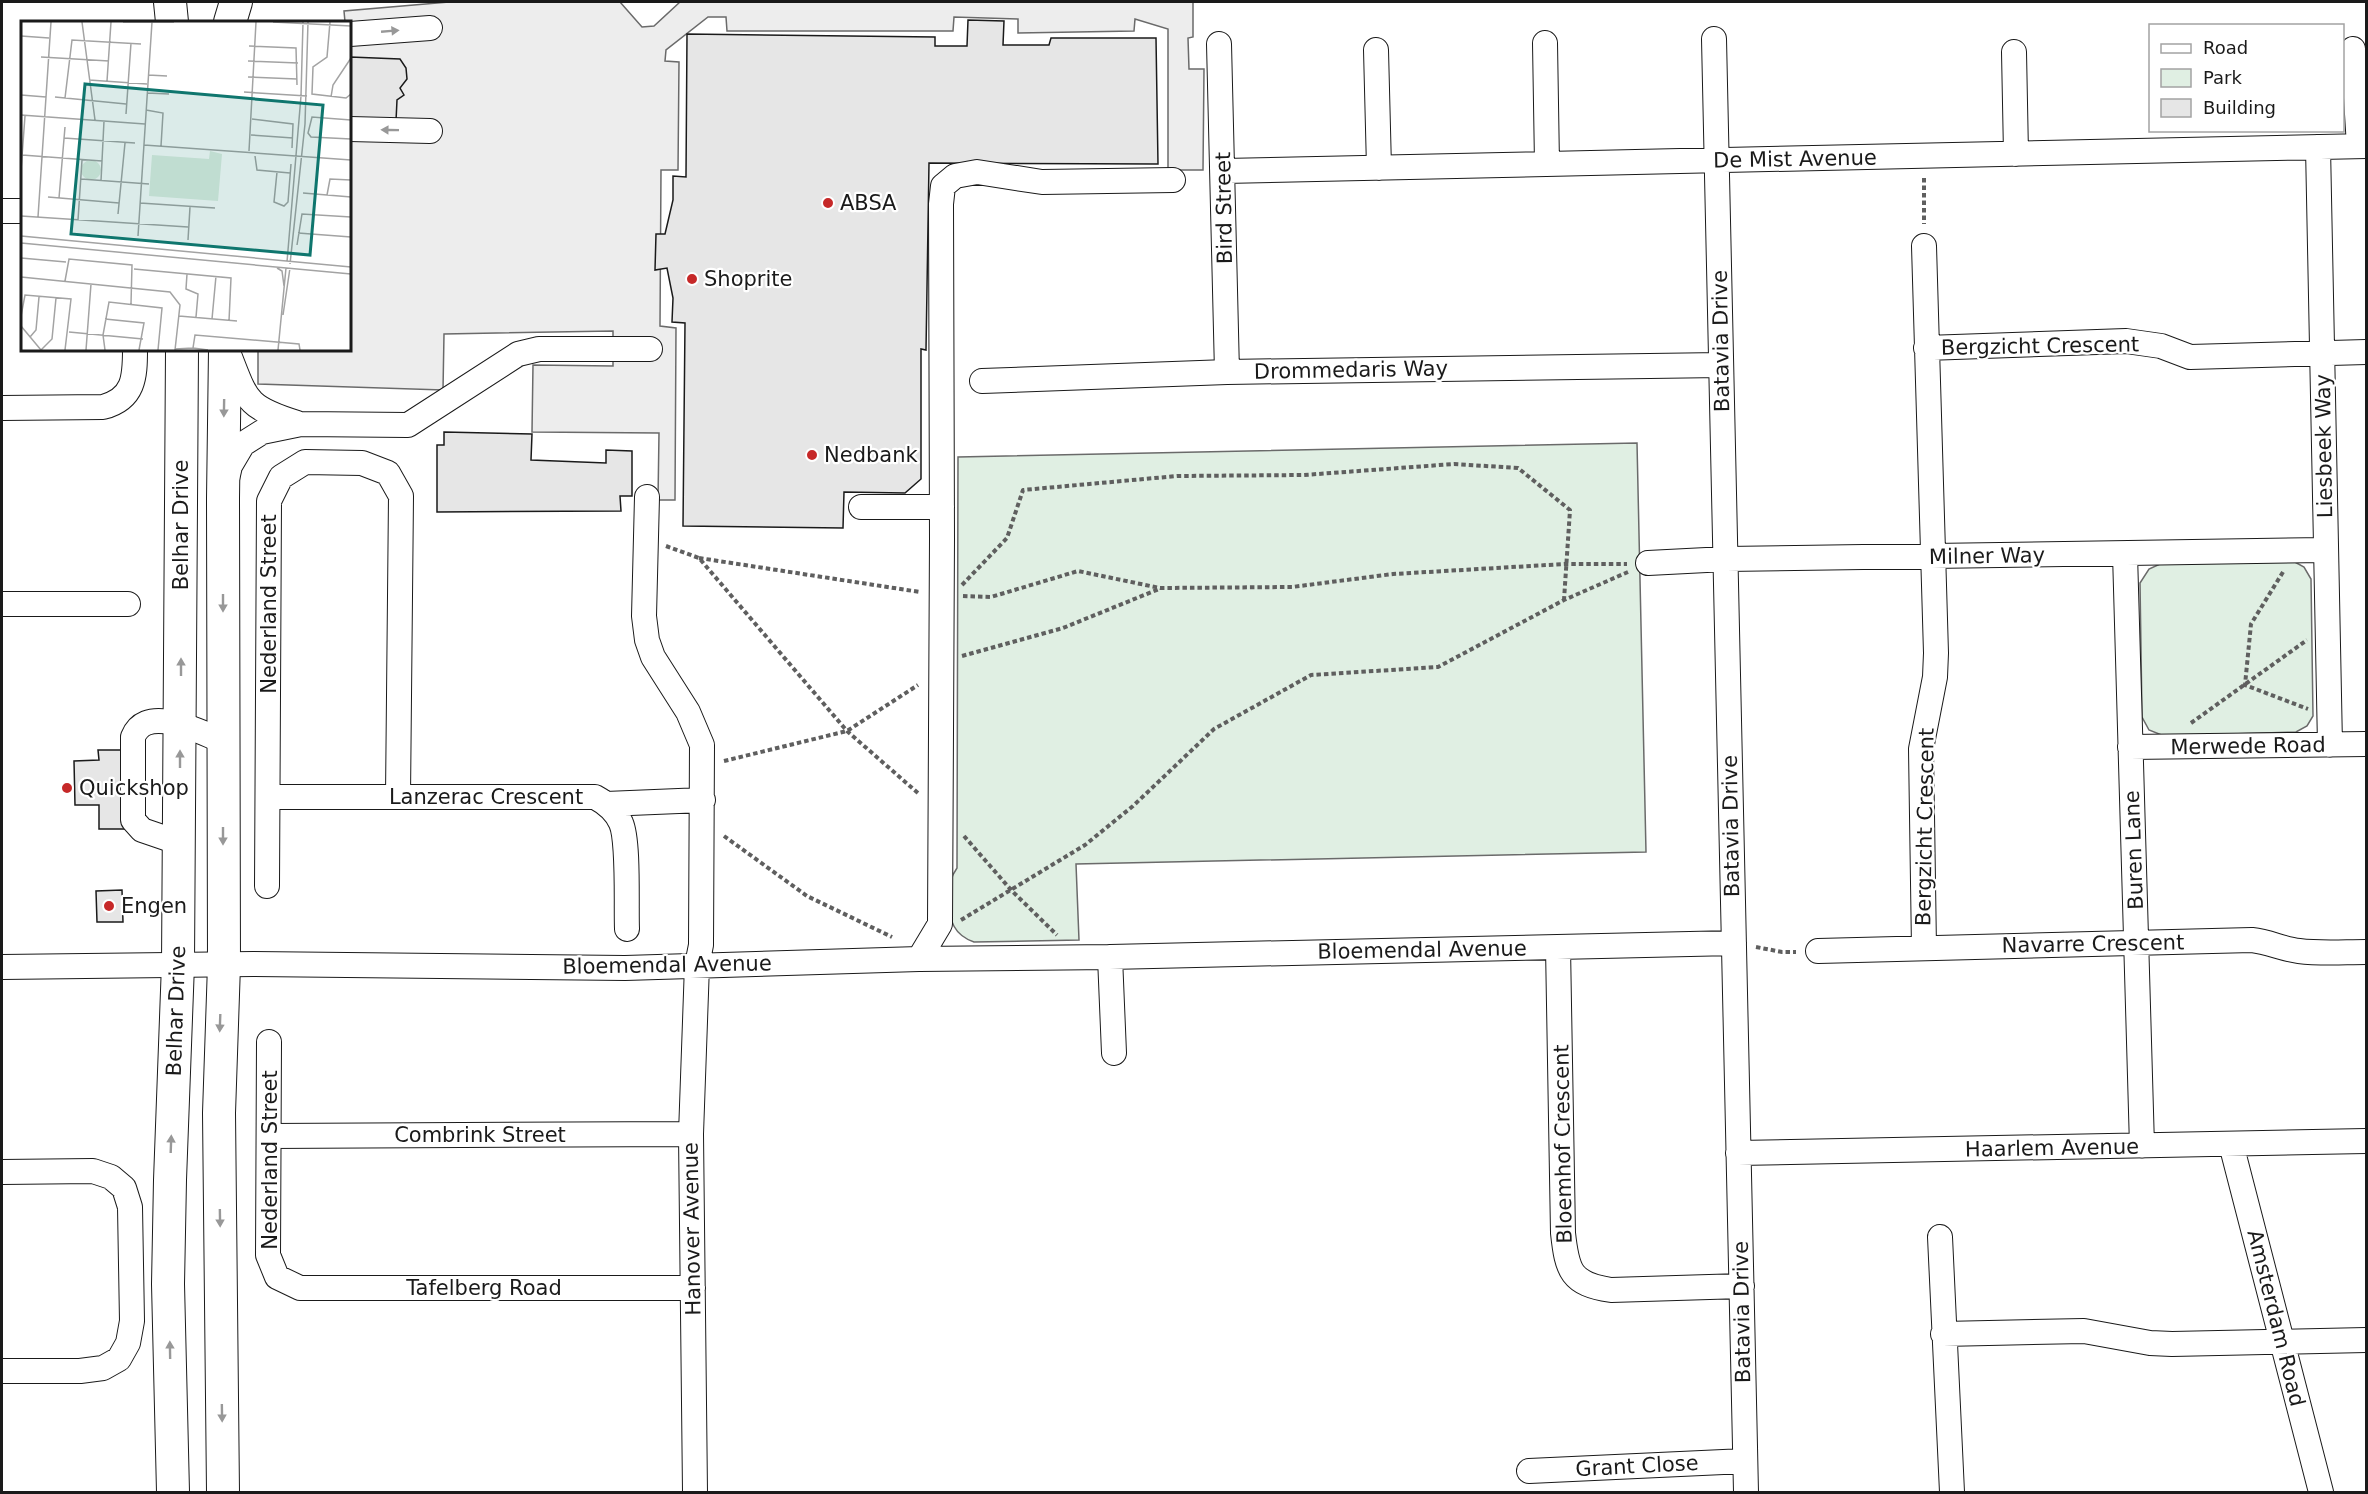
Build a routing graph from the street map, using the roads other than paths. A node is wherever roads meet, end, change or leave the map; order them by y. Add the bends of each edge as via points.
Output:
1 (170, 2) edge
2 (186, 2) edge
3 (226, 2) edge
4 (236, 2) edge
5 (172, 21) edge
6 (186, 21) edge
7 (225, 21) edge
8 (230, 21) edge
9 (430, 28) dead end
10 (351, 34) edge
11 (1714, 39) dead end
12 (1545, 43) dead end
13 (1219, 44) dead end
14 (2353, 48) dead end
15 (1376, 50) dead end
16 (2014, 52) dead end
17 (351, 129) edge
18 (430, 131) dead end
19 (2186, 140) edge
20 (2363, 146) edge
21 (2318, 147) junction
22 (2016, 154) junction
23 (1717, 160) junction
24 (1547, 164) junction
25 (1379, 168) junction
26 (1224, 171) junction
27 (1173, 180) dead end
28 (2, 211) edge
29 (21, 211) edge
30 (1924, 246) road end
31 (1926, 348) junction
32 (650, 349) dead end
33 (135, 351) edge
34 (182, 351) edge
35 (226, 351) edge
36 (226, 351) edge
37 (2367, 352) edge
38 (2322, 353) junction
39 (1721, 365) junction
40 (1227, 372) junction
41 (982, 381) dead end
42 (2, 408) edge
43 (301, 424) junction
44 (647, 497) dead end
45 (223, 498) junction
46 (861, 507) dead end
47 (942, 507) junction
48 (2326, 550) junction
49 (2125, 554) junction
50 (1932, 557) junction
51 (1726, 559) junction
52 (1648, 563) road end
53 (2, 604) edge
54 (128, 604) dead end
55 (181, 726) junction
56 (223, 741) junction
57 (2367, 744) edge
58 (2330, 745) junction
59 (2130, 747) junction
60 (398, 796) junction
61 (268, 797) junction
62 (703, 800) junction
63 (606, 804) junction
64 (180, 843) junction
65 (267, 886) dead end
66 (627, 929) dead end
67 (930, 941) junction
68 (1734, 943) junction
69 (2137, 944) junction
70 (1558, 947) junction
71 (1924, 948) junction
72 (1818, 951) road end
73 (2367, 952) edge
74 (1110, 957) junction
75 (962, 958) junction
76 (178, 964) junction
77 (224, 965) junction
78 (697, 965) junction
79 (2, 967) edge
80 (269, 1042) dead end
81 (1114, 1053) dead end
82 (691, 1134) junction
83 (270, 1136) junction
84 (2367, 1142) edge
85 (2231, 1144) junction
86 (2142, 1146) junction
87 (1738, 1153) junction
88 (2, 1172) edge
89 (1940, 1237) dead end
90 (278, 1276) joint
91 (1742, 1286) junction
92 (693, 1288) junction
93 (1943, 1335) junction
94 (2367, 1340) edge
95 (2282, 1341) junction
96 (2, 1371) edge
97 (1744, 1461) junction
98 (1529, 1471) dead end
99 (173, 1492) edge
100 (223, 1492) edge
101 (694, 1492) edge
102 (1746, 1492) edge
103 (1952, 1492) edge
104 (2321, 1492) edge

1 - 5 main road
2 - 6 main road
3 - 7 main road
4 - 8 main road
10 -> 9 street
11 - 23 street, Batavia Drive
12 - 24 street
13 - 26 street, Bird Street
14 - 20 street
15 - 25 street
16 - 22 street
18 -> 17 street
19 - 21 street, De Mist Avenue
19 - 22 street, De Mist Avenue
20 - 21 street, De Mist Avenue
21 - 38 street, Liesbeek Way
22 - 23 street, De Mist Avenue
23 - 24 street, De Mist Avenue
23 - 39 street, Batavia Drive
24 - 25 street, De Mist Avenue
25 - 26 street, De Mist Avenue
26 - 40 street, Bird Street
27 - 47 street via 1042,182 977,172 955,176 943,186
28 - 29 street
30 - 31 street, Bergzicht Crescent
31 - 38 street, Bergzicht Crescent via 2126,341 2161,346 2190,357
31 - 50 street, Bergzicht Crescent
32 - 43 street via 539,349 518,354 408,425
33 - 42 street via 132,382 127,394 116,403
55 -> 34 main road, Belhar Drive
35 - 43 street via 253,404 266,413
36 -> 45 main road, Belhar Drive
37 - 38 street, Bergzicht Crescent
38 - 48 street, Liesbeek Way
39 - 40 street, Drommedaris Way
39 - 51 street, Batavia Drive
40 - 41 street, Drommedaris Way
43 - 45 street via 262,432 243,444 230,466
44 - 62 street, Hanover Avenue via 647,640 653,657 697,730 702,745
45 -> 56 main road, Belhar Drive
46 - 47 street
47 - 67 street via 941,810
48 - 49 street, Milner Way
48 - 58 street, Liesbeek Way
49 - 50 street, Milner Way
49 - 59 street, Buren Lane
50 - 51 street, Milner Way
50 - 71 street, Bergzicht Crescent via 1935,677 1921,749
51 - 52 street, Milner Way
51 - 68 street, Batavia Drive
53 - 54 street
55 - 56 street
64 -> 55 main road, Belhar Drive
55 - 64 street via 156,720 137,727 133,820 142,830
56 -> 77 main road, Belhar Drive
57 - 58 street, Merwede Road
58 - 59 street, Merwede Road
59 - 69 street, Buren Lane
60 - 61 street, Lanzerac Crescent
60 - 61 street, Nederland Street via 401,496 388,473 362,463 304,462 281,477 269,501
60 - 63 street, Lanzerac Crescent via 591,796
61 - 65 street, Nederland Street
62 - 63 street
62 - 78 street, Hanover Avenue
63 - 66 street, Lanzerac Crescent via 616,814 624,832
64 - 76 main road, Belhar Drive
67 - 75 street, Bloemendal Avenue
67 - 75 street via 949,941
67 - 78 street, Bloemendal Avenue
68 - 70 street, Bloemendal Avenue
68 - 87 street, Batavia Drive
69 - 71 street, Navarre Crescent
69 - 73 street, Navarre Crescent via 2252,940 2296,951
69 - 86 street, Buren Lane
70 - 74 street, Bloemendal Avenue
70 - 91 street, Bloemhof Crescent via 1563,1233 1566,1259 1575,1276 1590,1287 1611,1290
71 - 72 street, Navarre Crescent
74 - 75 street, Bloemendal Avenue
74 - 81 street
76 - 77 street, Bloemendal Avenue
76 - 79 street, Bloemendal Avenue
99 -> 76 main road, Belhar Drive via 168,1284
77 - 78 street, Bloemendal Avenue
77 -> 100 main road, Belhar Drive via 219,1113
78 - 82 street, Hanover Avenue
80 - 83 street, Nederland Street
82 - 83 street, Combrink Street
82 - 92 street, Hanover Avenue
83 - 90 street, Nederland Street via 268,1255
84 - 85 street, Haarlem Avenue
85 - 86 street, Haarlem Avenue
85 - 95 street, Amsterdam Road
86 - 87 street, Haarlem Avenue
87 - 91 street, Batavia Drive
88 - 96 street via 93,1171 111,1177 124,1188 130,1207 132,1321 128,1343 119,1359 103,1368
89 - 93 street
90 - 92 street, Tafelberg Road via 300,1288
91 - 97 street, Batavia Drive
92 - 101 street, Hanover Avenue
93 - 95 street via 2084,1330 2150,1342
93 - 103 street
94 - 95 street
95 - 104 street, Amsterdam Road
97 - 98 street, Grant Close
97 - 102 street, Batavia Drive

